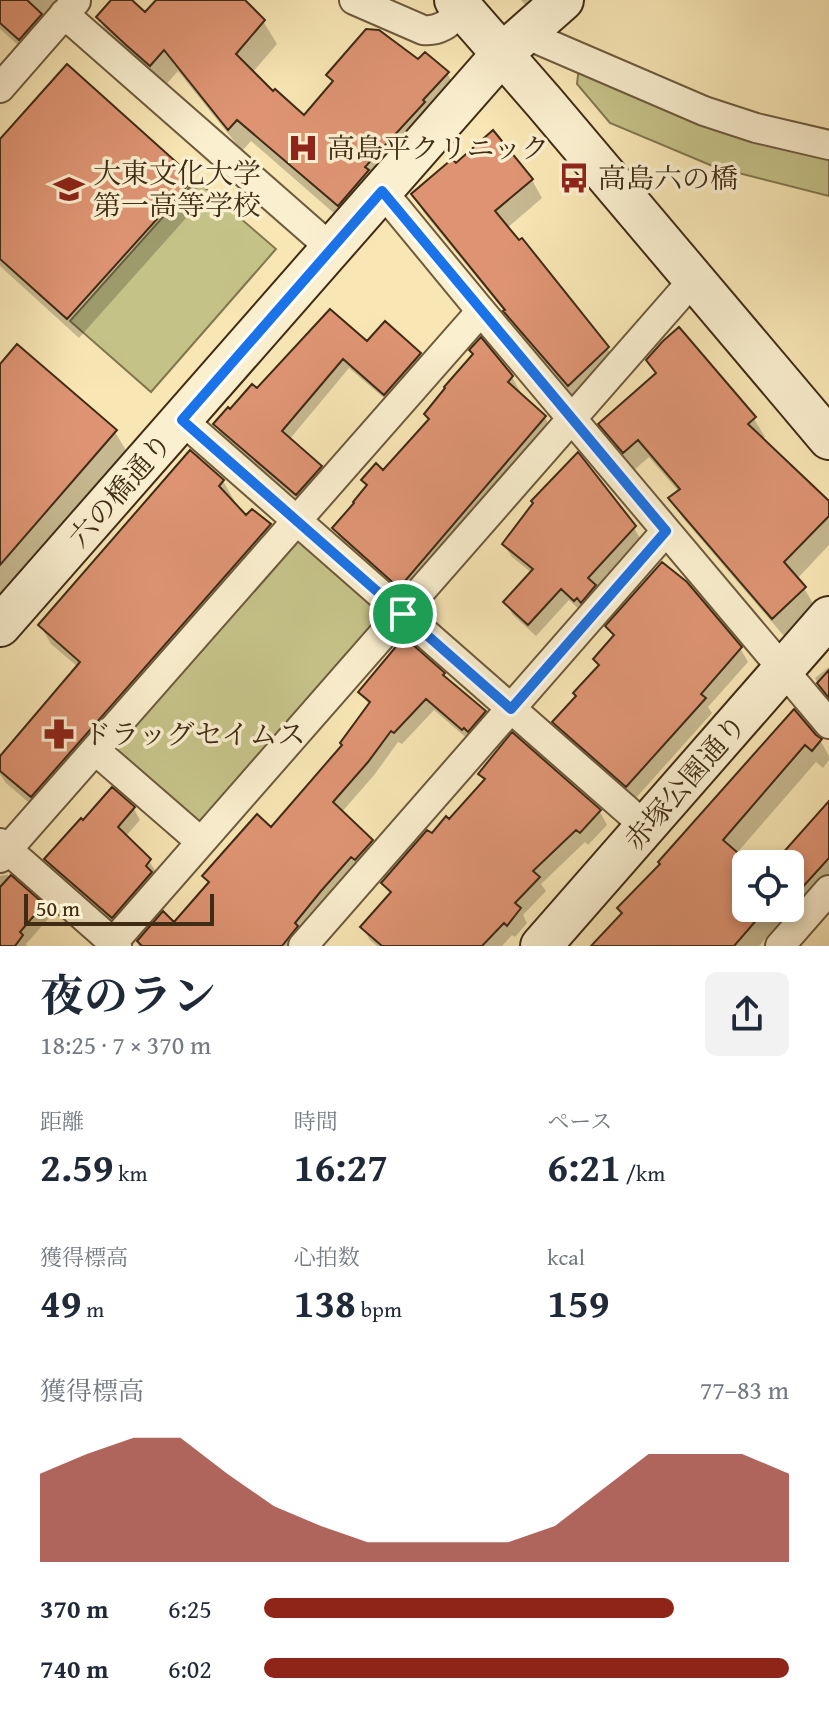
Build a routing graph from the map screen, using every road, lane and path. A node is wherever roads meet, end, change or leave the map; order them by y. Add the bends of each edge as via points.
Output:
1 (354, 0) edge
2 (563, 0) edge
3 (459, 5) edge
4 (70, 7) edge
5 (513, 44) junction
6 (0, 88) edge
7 (829, 145) edge
8 (382, 191) junction
9 (332, 249) junction
10 (694, 279) junction
11 (481, 311) junction
12 (573, 419) junction
13 (182, 420) junction
14 (829, 439) edge
15 (296, 520) junction
16 (666, 531) junction
17 (403, 614) junction
18 (829, 617) edge
19 (0, 626) edge
20 (784, 669) junction
21 (511, 709) junction
22 (829, 724) edge
23 (95, 750) junction
24 (645, 826) junction
25 (201, 842) junction
26 (3, 850) edge
27 (829, 890) edge
28 (114, 945) edge
29 (303, 946) edge
30 (541, 946) edge
31 (780, 946) edge

1 - 3 street via 434,31 444,27
2 - 5 street, 六の橋通り
3 - 5 street
4 - 6 street
4 - 9 street
5 - 7 street via 717,116
5 - 8 street, 六の橋通り
5 - 10 street
8 - 9 street, 六の橋通り
8 - 11 street
9 - 13 street, 六の橋通り
10 - 12 street
10 - 14 street
11 - 12 street
11 - 15 street
12 - 16 street
12 - 17 street
13 - 15 street
13 - 19 street, 六の橋通り
15 - 17 street
15 - 23 street
16 - 20 street
16 - 21 street
17 - 21 street
17 - 25 street
18 - 20 street, 赤塚公園通り
20 - 22 street
20 - 24 street, 赤塚公園通り
21 - 24 street
21 - 29 street
23 - 25 street
23 - 26 street
24 - 30 street, 赤塚公園通り
25 - 28 street
26 - 28 street
27 - 31 street

